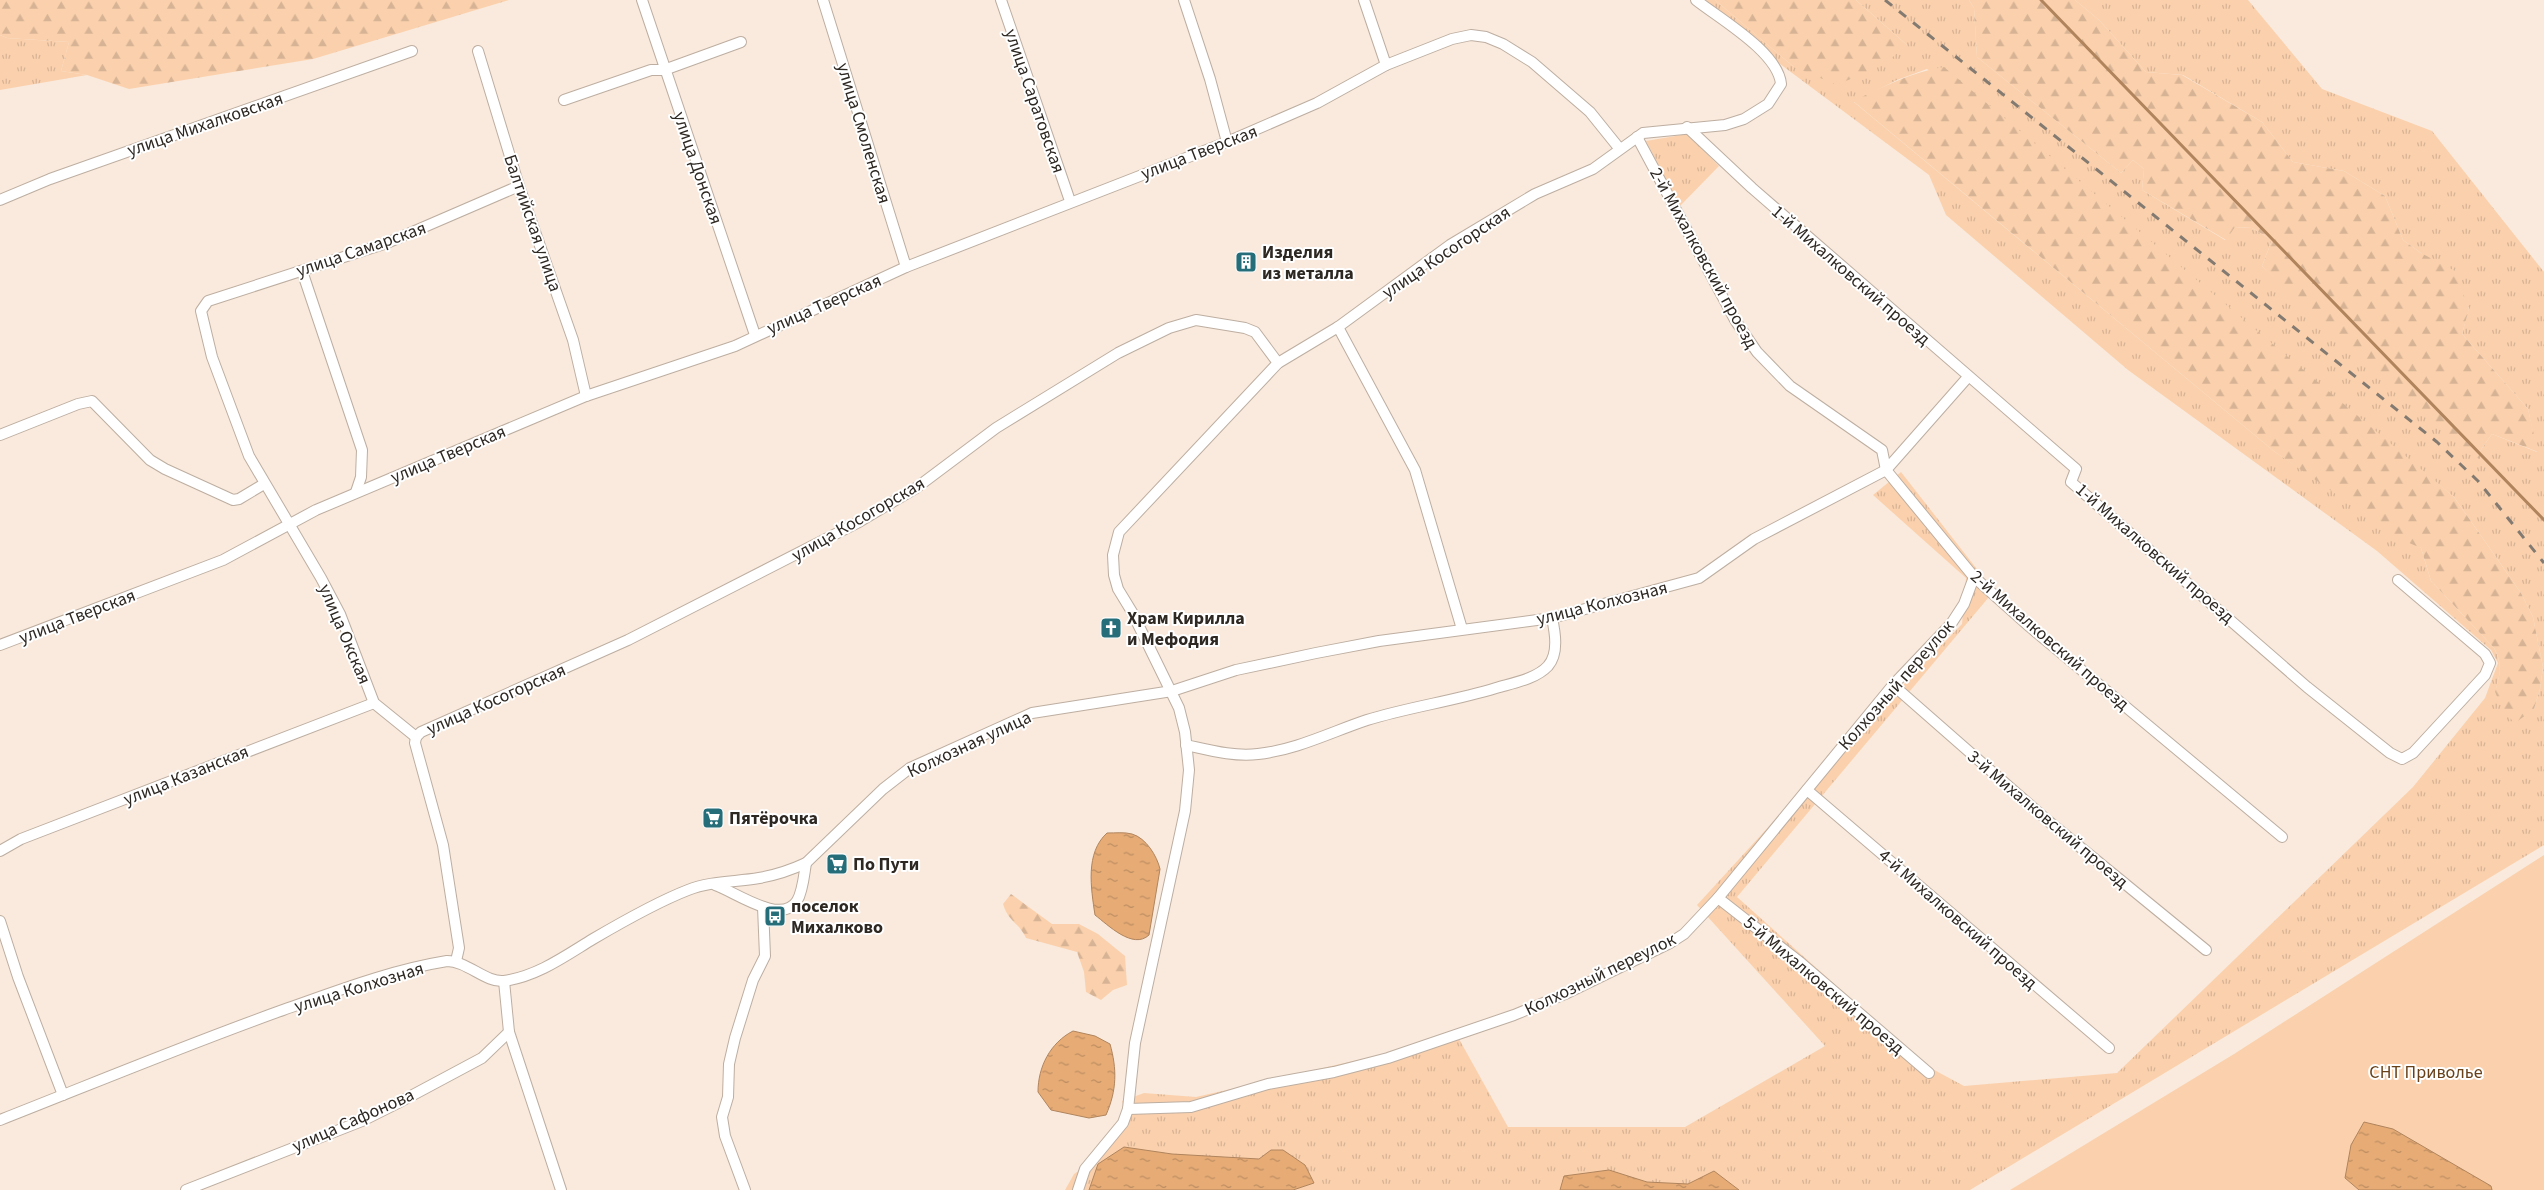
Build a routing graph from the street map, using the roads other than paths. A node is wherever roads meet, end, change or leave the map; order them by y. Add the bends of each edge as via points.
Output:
1 (642, 0) edge
2 (823, 0) edge
3 (1001, 0) edge
4 (1184, 0) edge
5 (1364, 0) edge
6 (1696, 0) edge
7 (741, 42) dead end
8 (412, 51) dead end
9 (478, 51) dead end
10 (1386, 65) junction
11 (664, 70) junction
12 (564, 100) dead end
13 (1687, 127) junction
14 (1637, 137) junction
15 (1227, 142) junction
16 (1619, 148) junction
17 (519, 186) junction
18 (0, 200) edge
19 (1070, 201) junction
20 (906, 266) junction
21 (302, 271) junction
22 (202, 308) joint
23 (1338, 327) junction
24 (755, 335) junction
25 (1278, 363) junction
26 (1968, 377) junction
27 (586, 396) junction
28 (0, 435) edge
29 (1886, 470) junction
30 (264, 484) junction
31 (356, 492) junction
32 (289, 524) junction
33 (1974, 577) junction
34 (2398, 580) dead end
35 (1552, 618) junction
36 (1462, 629) junction
37 (0, 645) edge
38 (1893, 685) junction
39 (1172, 691) junction
40 (374, 703) junction
41 (416, 737) junction
42 (1186, 745) junction
43 (1807, 790) junction
44 (2282, 837) dead end
45 (0, 851) edge
46 (806, 863) junction
47 (711, 884) junction
48 (1718, 898) junction
49 (762, 911) junction
50 (0, 921) edge
51 (2206, 950) dead end
52 (456, 961) junction
53 (504, 981) junction
54 (509, 1032) junction
55 (2109, 1048) dead end
56 (1929, 1073) dead end
57 (63, 1095) junction
58 (1128, 1110) junction
59 (0, 1120) edge
60 (186, 1190) edge
61 (561, 1190) edge
62 (745, 1190) edge
63 (1078, 1190) edge

1 - 11 street, улица Донская
2 - 20 street, улица Смоленская
3 - 19 street, улица Саратовская
4 - 15 street
5 - 10 street
6 - 13 street via 1767,56 1775,66 1781,84 1768,104 1744,120 1725,125
7 - 11 street
8 - 18 street, улица Михалковская via 50,179
9 - 17 street, Балтийская улица
10 - 15 street, улица Тверская via 1316,103
10 - 16 street, улица Тверская via 1452,39 1474,35 1492,40 1513,50 1550,76 1601,122
11 - 12 street via 651,70
11 - 24 street, улица Донская
13 - 14 street
13 - 26 street, 1-й Михалковский проезд
14 - 16 street
14 - 29 street, 2-й Михалковский проезд via 1735,320 1757,352 1790,386 1882,450
15 - 19 street, улица Тверская
16 - 23 street, улица Косогорская via 1592,169 1524,200 1450,245
17 - 21 street, улица Самарская via 415,232
17 - 27 street, Балтийская улица via 574,340
19 - 20 street, улица Тверская
20 - 24 street, улица Тверская
21 - 22 street, улица Самарская via 208,300
21 - 31 street via 362,450 361,476
22 - 30 street, улица Окская via 201,316 212,357 249,456
23 - 25 street, улица Косогорская
23 - 36 street via 1415,470
24 - 27 street, улица Тверская via 735,346
25 - 39 street, улица Косогорская via 1122,528 1113,555 1118,589
25 - 41 street, улица Косогорская via 1255,332 1245,328 1196,320 1169,328 1118,353 1012,418 916,488 857,523 628,640
26 - 29 street, улица Колхозная
26 - 34 street, 1-й Михалковский проезд via 2076,469 2071,482 2307,687 2402,759 2413,753 2479,682 2490,664 2485,654
27 - 31 street, улица Тверская
28 - 30 street via 82,403 94,402 150,460 165,469 233,500
29 - 33 street, 2-й Михалковский проезд
29 - 35 street, улица Колхозная via 1754,539 1699,578
30 - 32 street, улица Окская
31 - 32 street, улица Тверская
32 - 37 street, улица Тверская via 223,560
32 - 40 street, улица Окская via 340,614
33 - 38 street, Колхозный переулок via 1964,604 1951,624
33 - 44 street, 2-й Михалковский проезд
35 - 36 street, улица Колхозная
35 - 42 street via 1555,634 1551,662 1540,672 1518,682 1370,719 1265,753 1235,754
36 - 39 street, улица Колхозная via 1379,641 1254,666
38 - 43 street, Колхозный переулок
38 - 51 street, 3-й Михалковский проезд via 2047,820
39 - 42 street, улица Косогорская via 1182,718
39 - 46 street, Колхозная улица via 1032,713 910,768 883,789
40 - 41 street, улица Окская
40 - 45 street, улица Казанская via 21,839
41 - 52 street via 443,845 459,948
42 - 58 street, улица Косогорская via 1189,770 1184,811 1134,1043
43 - 48 street, Колхозный переулок
43 - 55 street, 4-й Михалковский проезд
46 - 47 street, Колхозная улица via 761,878
46 - 49 street via 798,907
47 - 49 street
47 - 53 street via 678,894 550,966
48 - 56 street, 5-й Михалковский проезд via 1801,963
48 - 58 street, Колхозный переулок via 1684,934 1670,943 1565,994 1481,1027 1366,1065 1268,1084 1191,1107
49 - 62 street via 765,956 753,980 735,1038 729,1064 728,1097 722,1117 725,1136
50 - 57 street
52 - 53 street
52 - 57 street, улица Колхозная via 339,990
53 - 54 street
54 - 60 street, улица Сафонова via 482,1058 362,1121
54 - 61 street
57 - 59 street, улица Колхозная
58 - 63 street via 1123,1123 1085,1169

